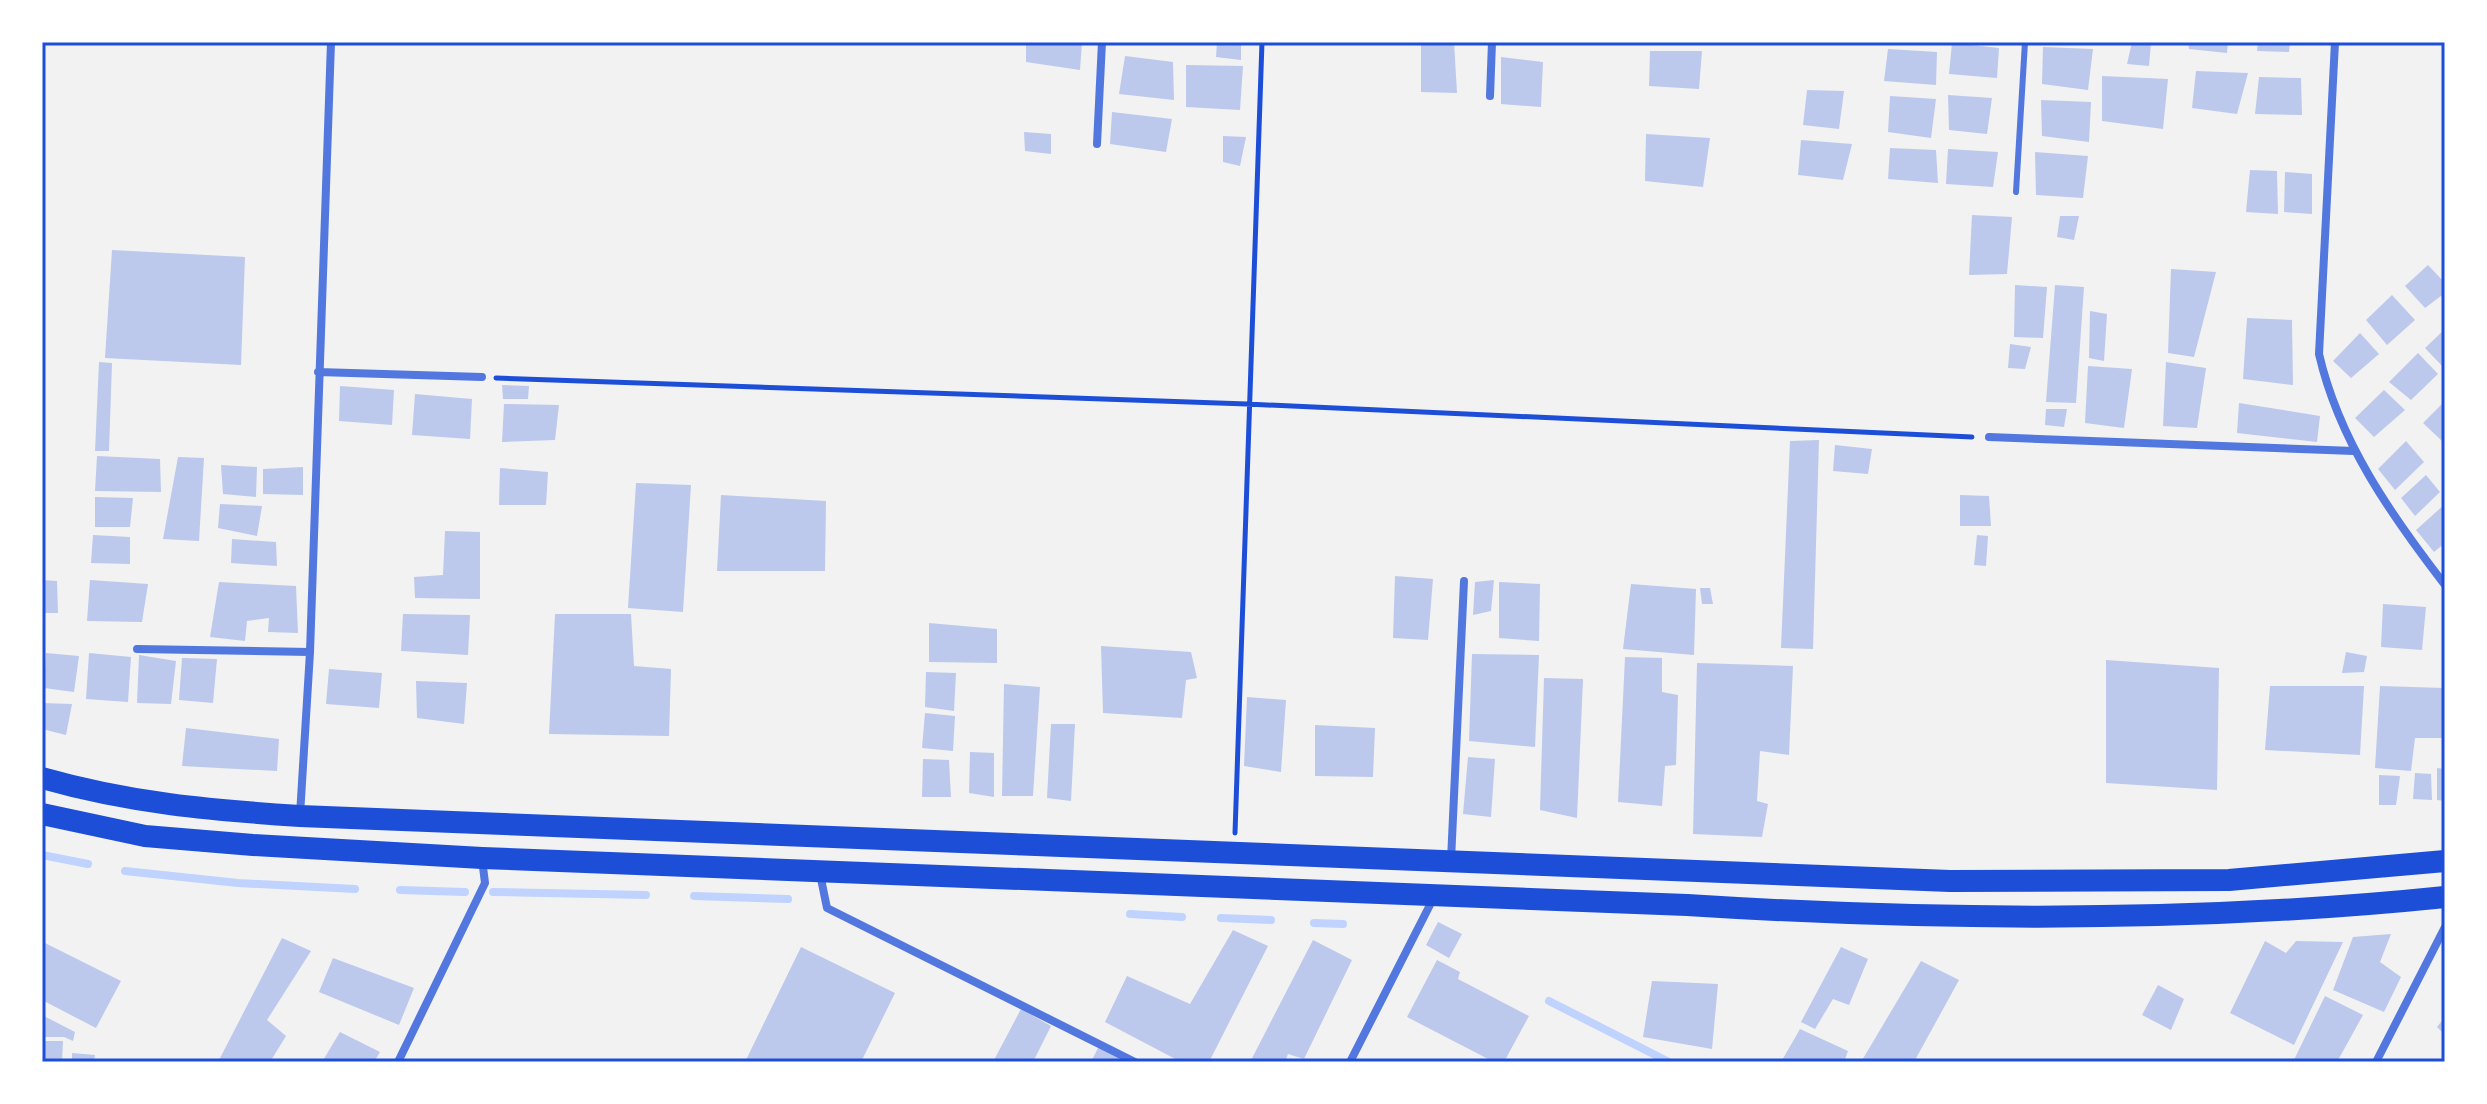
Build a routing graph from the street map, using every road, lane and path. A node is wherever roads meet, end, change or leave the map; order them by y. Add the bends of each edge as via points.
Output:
1 (331, 42) edge
2 (1102, 42) edge
3 (1262, 42) edge
4 (1492, 42) edge
5 (2025, 42) edge
6 (2335, 42) edge
7 (1490, 96) dead end
8 (1097, 144) dead end
9 (2016, 192) dead end
10 (318, 372) junction
11 (482, 377) joint
12 (1247, 404) junction
13 (1989, 437) joint
14 (2354, 451) junction
15 (1464, 581) dead end
16 (2445, 585) edge
17 (137, 649) dead end
18 (310, 652) junction
19 (42, 778) edge
20 (42, 814) edge
21 (300, 816) junction
22 (1234, 851) junction
23 (482, 858) junction
24 (1451, 861) junction
25 (2445, 861) edge
26 (819, 870) junction
27 (1435, 895) junction
28 (2444, 901) edge
29 (2445, 927) edge
30 (398, 1062) edge
31 (1135, 1062) edge
32 (1350, 1062) edge
33 (2376, 1062) edge

1 - 10 street
2 - 8 street
3 - 12 path
4 - 7 street
5 - 9 lane
6 - 14 street via 2319,354 2329,398
10 - 11 street
10 - 18 street
11 - 12 path
12 - 13 path
12 - 22 path
13 - 14 street
14 - 16 street
15 - 24 street
17 - 18 street
18 - 21 street
19 - 21 highway via 175,808
20 - 23 highway via 145,836
21 - 22 highway
22 - 24 highway
23 - 26 highway
23 - 30 street via 485,883
24 - 25 highway via 1950,881 2229,880
26 - 27 highway
26 - 31 street via 827,908
27 - 28 highway via 1831,914 2146,917
27 - 32 street
29 - 33 street

